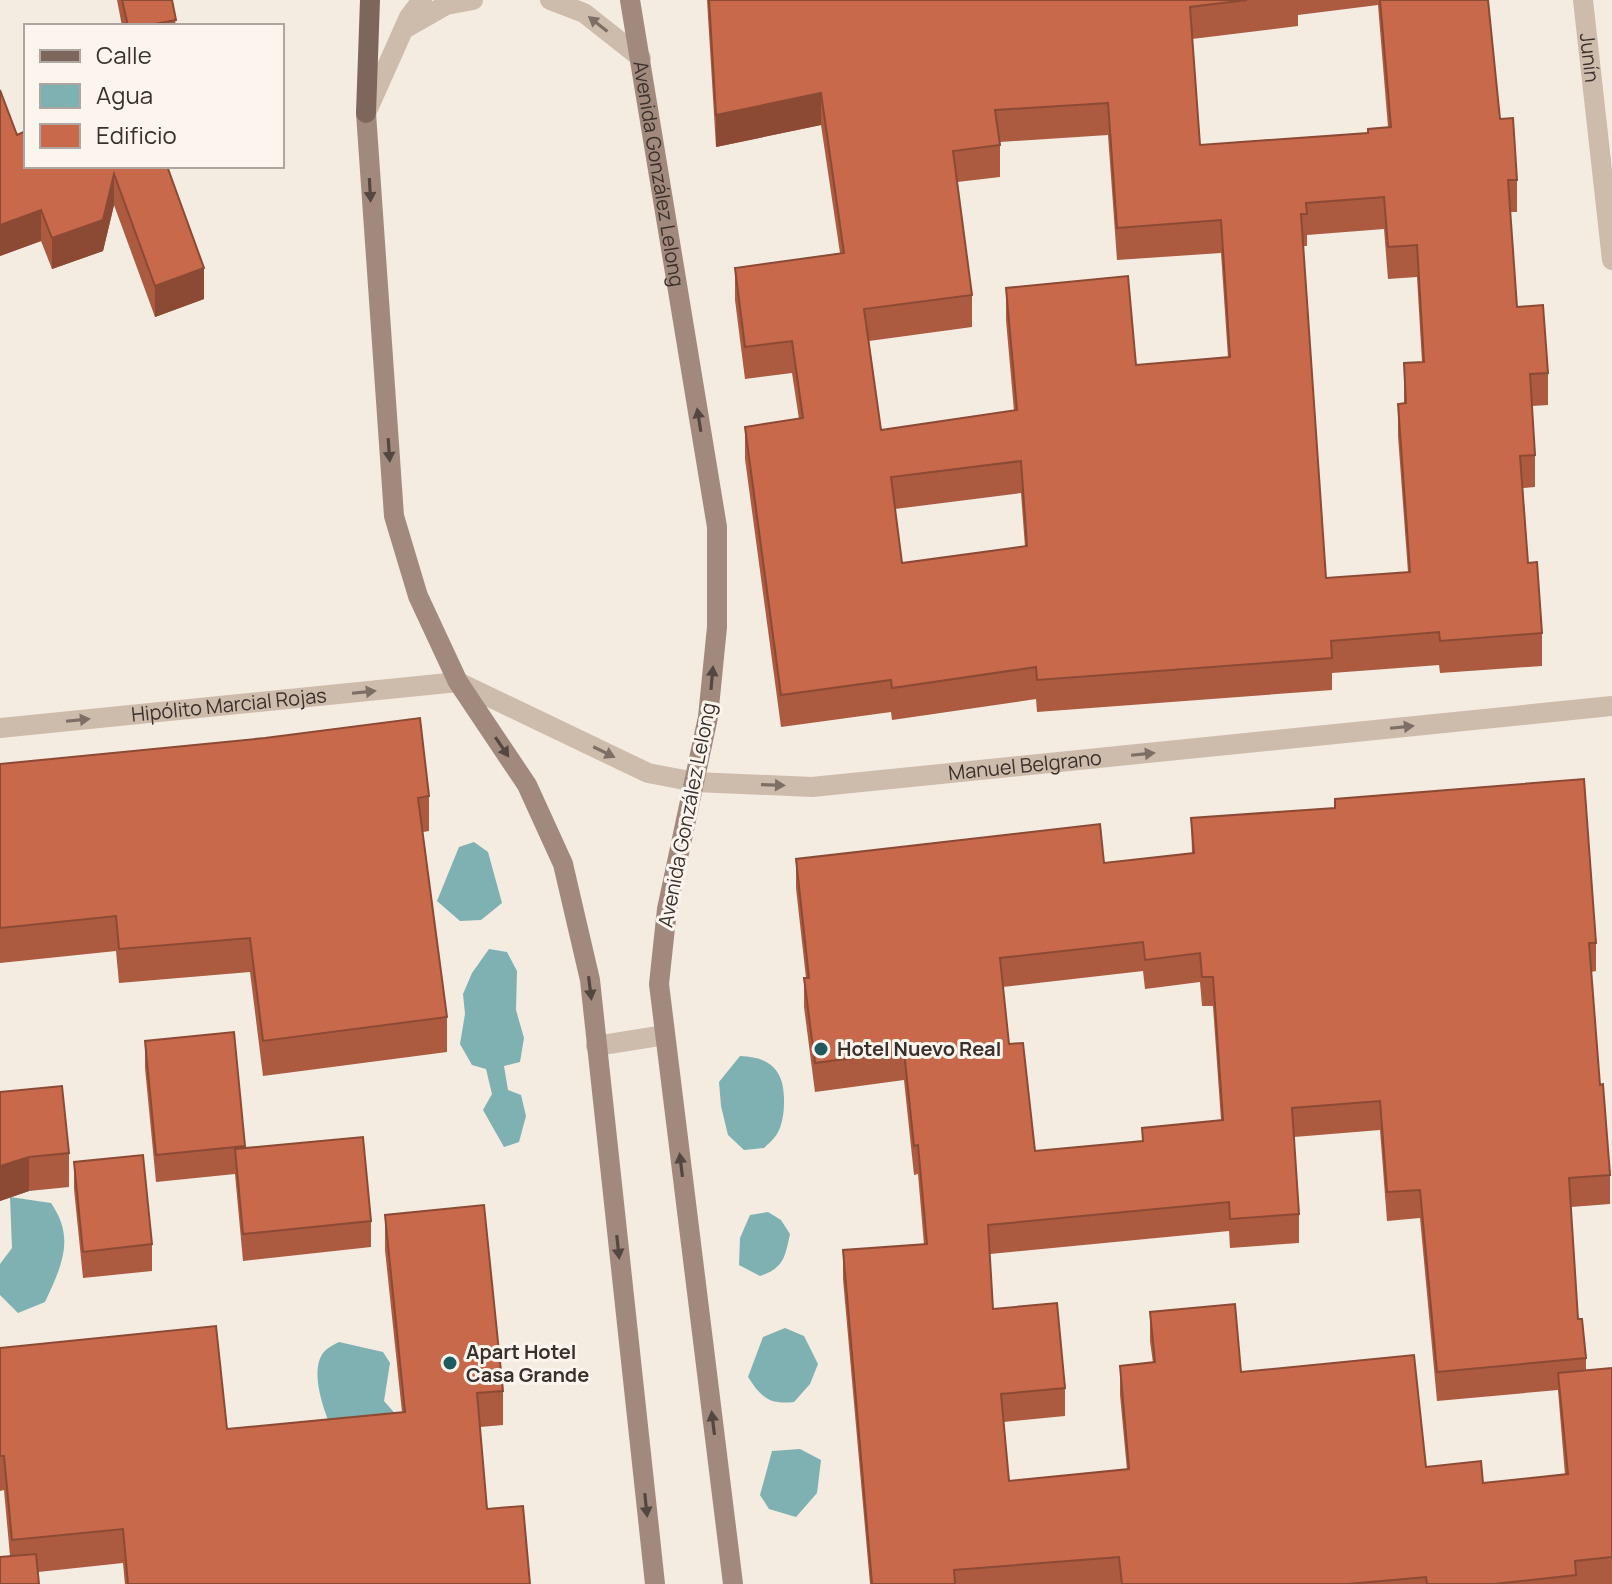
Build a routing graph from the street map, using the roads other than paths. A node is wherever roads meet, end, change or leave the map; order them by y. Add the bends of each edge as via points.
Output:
1 (370, 0) edge
2 (422, 0) edge
3 (473, 0) edge
4 (550, 0) edge
5 (630, 0) edge
6 (1583, 0) edge
7 (403, 29) junction
8 (641, 58) junction
9 (366, 113) junction
10 (1612, 260) edge
11 (458, 682) junction
12 (1612, 706) edge
13 (0, 728) edge
14 (695, 782) junction
15 (665, 1035) junction
16 (596, 1046) junction
17 (655, 1584) edge
18 (733, 1584) edge

1 - 9 main road
2 - 7 street
3 - 7 street via 446,5
8 -> 4 street via 584,13
5 - 8 main road, Avenida González Lelong
6 - 10 street, Junín
7 - 9 street
14 -> 8 main road, Avenida González Lelong via 715,642 717,527
9 -> 11 main road via 394,516 418,596
13 -> 11 street, Hipólito Marcial Rojas
11 -> 14 street, Manuel Belgrano via 648,773
11 -> 16 main road via 527,785 563,864 590,980
14 -> 12 street, Manuel Belgrano via 812,787
14 - 15 main road, Avenida González Lelong via 667,909 659,984
15 - 16 street
18 -> 15 main road, Avenida González Lelong
16 -> 17 main road

